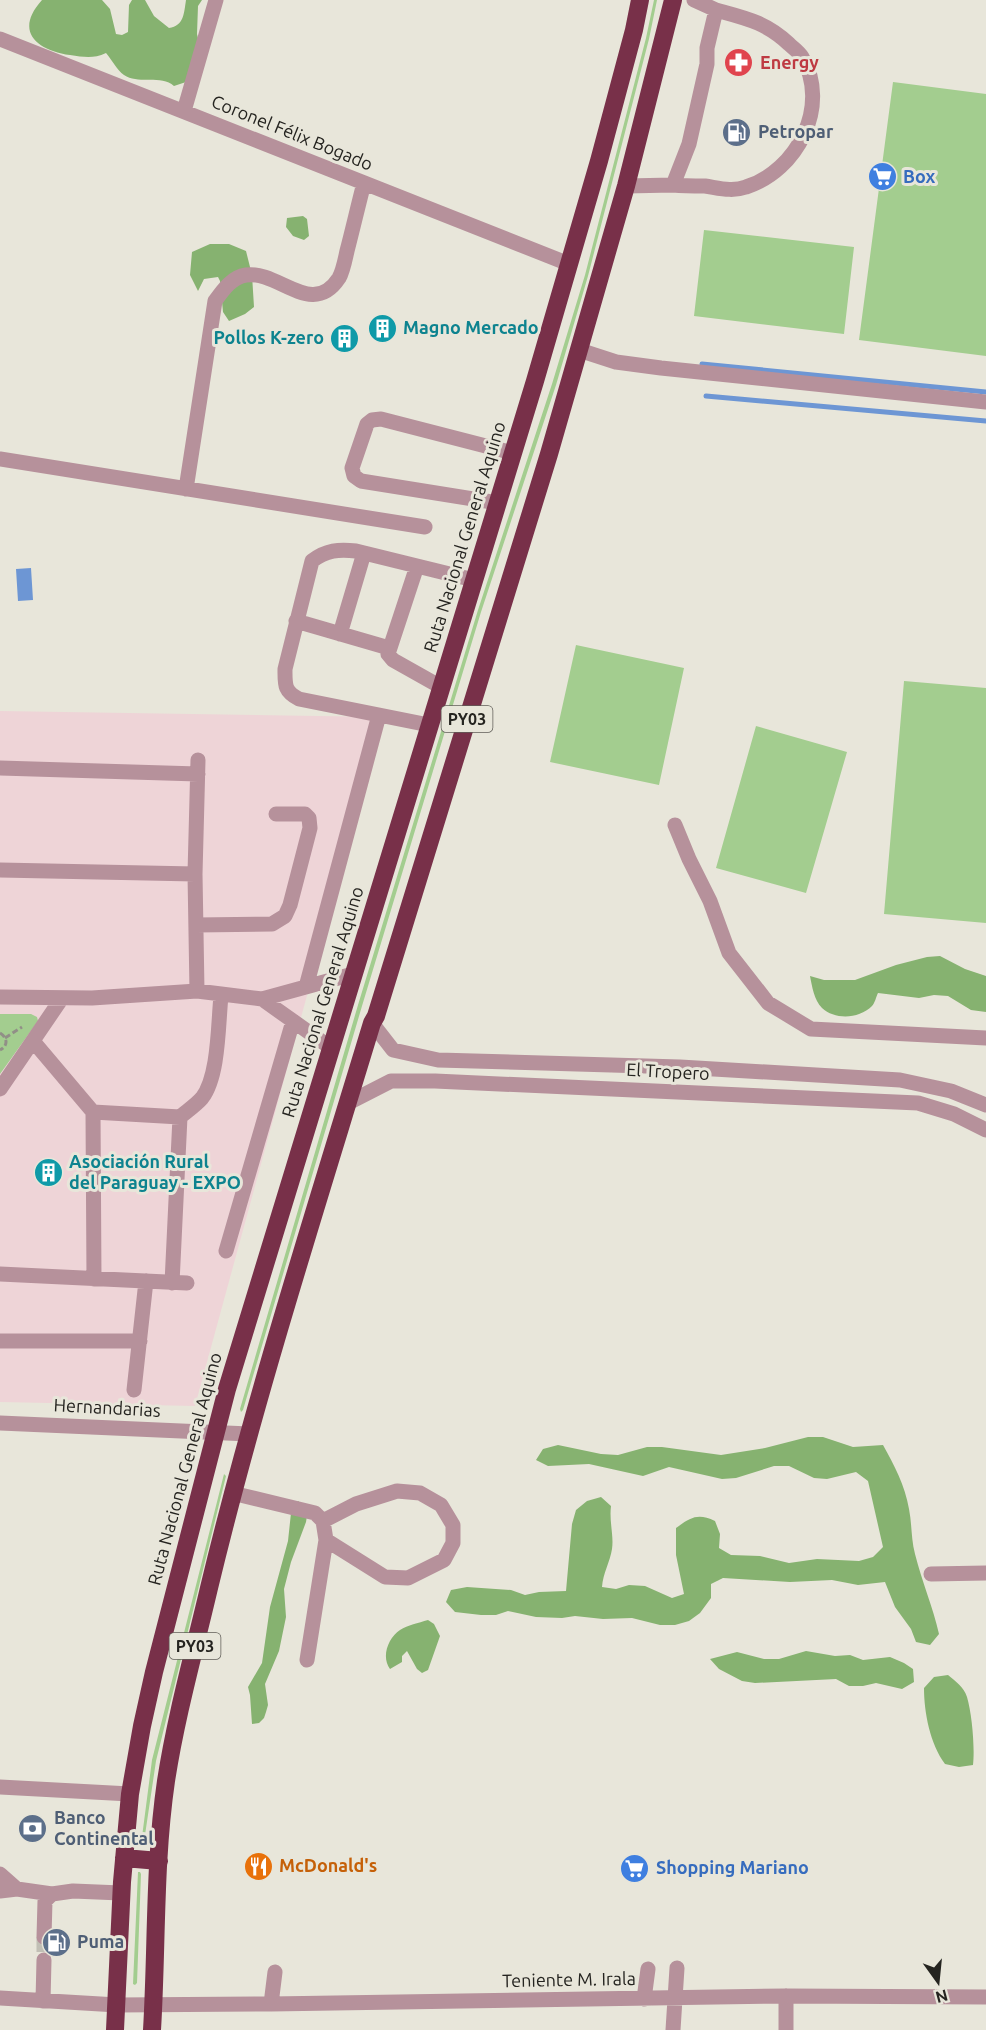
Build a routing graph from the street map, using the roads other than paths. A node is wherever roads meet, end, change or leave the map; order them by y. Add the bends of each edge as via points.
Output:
1 (216, 0) edge
2 (640, 0) edge
3 (674, 0) edge
4 (694, 0) edge
5 (716, 10) junction
6 (0, 39) edge
7 (184, 111) junction
8 (364, 183) junction
9 (673, 185) junction
10 (626, 186) junction
11 (569, 264) junction
12 (579, 350) junction
13 (986, 402) edge
14 (513, 453) junction
15 (0, 459) edge
16 (186, 489) junction
17 (498, 503) junction
18 (425, 527) dead end
19 (364, 553) junction
20 (417, 566) junction
21 (474, 580) junction
22 (296, 621) junction
23 (340, 634) junction
24 (389, 648) junction
25 (441, 687) junction
26 (379, 715) junction
27 (429, 726) junction
28 (0, 768) edge
29 (276, 814) dead end
30 (675, 825) dead end
31 (0, 870) edge
32 (195, 874) junction
33 (196, 925) junction
34 (353, 974) junction
35 (306, 987) junction
36 (197, 991) junction
37 (221, 996) junction
38 (0, 997) edge
39 (62, 998) junction
40 (262, 999) junction
41 (292, 1021) junction
42 (372, 1023) junction
43 (986, 1038) edge
44 (33, 1041) junction
45 (331, 1048) junction
46 (0, 1089) edge
47 (348, 1103) junction
48 (986, 1105) edge
49 (93, 1112) junction
50 (180, 1117) junction
51 (986, 1130) edge
52 (226, 1251) dead end
53 (0, 1274) edge
54 (94, 1279) junction
55 (146, 1281) junction
56 (0, 1341) edge
57 (140, 1341) junction
58 (134, 1389) dead end
59 (0, 1423) edge
60 (215, 1433) junction
61 (249, 1434) junction
62 (232, 1493) junction
63 (323, 1521) junction
64 (326, 1540) junction
65 (931, 1574) dead end
66 (986, 1574) edge
67 (307, 1660) dead end
68 (0, 1786) edge
69 (130, 1794) junction
70 (124, 1858) junction
71 (159, 1861) junction
72 (0, 1874) edge
73 (16, 1890) junction
74 (0, 1891) edge
75 (121, 1893) junction
76 (52, 1894) junction
77 (44, 1937) tunnel mouth
78 (44, 1960) tunnel mouth
79 (676, 1968) dead end
80 (648, 1969) dead end
81 (275, 1972) dead end
82 (786, 1996) junction
83 (986, 1996) edge
84 (0, 1998) edge
85 (674, 1998) junction
86 (644, 1999) junction
87 (43, 2001) junction
88 (271, 2004) junction
89 (117, 2005) junction
90 (153, 2005) junction
91 (116, 2030) edge
92 (152, 2030) edge
93 (673, 2030) edge
94 (786, 2030) edge

1 - 7 street
2 - 11 highway, Ruta Nacional General Aquino / PY03
3 - 10 highway, PY03
4 - 5 street
5 - 9 street via 689,144
5 - 9 street via 770,27 802,56 812,91 810,124 787,161 746,188
6 - 7 street, Coronel Félix Bogado
7 - 8 street, Coronel Félix Bogado
8 - 11 street, Coronel Félix Bogado
8 - 16 street via 340,276 325,292 306,294 260,275 245,275 225,287 215,301
9 - 10 street
10 - 12 highway, PY03
11 - 14 highway, Ruta Nacional General Aquino / PY03
12 - 13 street via 616,362 661,368
12 - 42 highway, PY03
14 - 17 highway, Ruta Nacional General Aquino / PY03
14 - 17 street via 381,419 367,424 352,468 361,481
15 - 16 street
16 - 18 street
17 - 21 highway, Ruta Nacional General Aquino / PY03
19 - 20 street
19 - 22 street via 343,549 326,552 312,561
19 - 23 street
20 - 21 street
20 - 24 street
21 - 25 highway, Ruta Nacional General Aquino / PY03
22 - 23 street
22 - 26 street via 285,669 289,694
23 - 24 street
24 - 25 street via 393,660
25 - 27 highway, Ruta Nacional General Aquino / PY03
26 - 27 street
26 - 35 street
27 - 34 highway, Ruta Nacional General Aquino / PY03
28 - 32 street via 198,767
29 - 33 street via 305,814 310,828 285,916 273,924
30 - 43 street via 729,953 768,1003 811,1029
31 - 32 street
32 - 33 street
33 - 36 street
34 - 35 street
34 - 45 highway, Ruta Nacional General Aquino / PY03
35 - 40 street
36 - 37 street
36 - 39 street
37 - 40 street
37 - 50 street via 211,1082 201,1099
38 - 39 street
39 - 44 street
40 - 41 street
41 - 45 street
41 - 52 street
42 - 47 highway, PY03
42 - 48 street, El Tropero via 393,1050 438,1060 680,1067 900,1080 951,1091
44 - 46 street
44 - 49 street
45 - 60 highway, Ruta Nacional General Aquino / PY03
47 - 51 street, El Tropero via 391,1081 447,1082 918,1103 954,1114
47 - 61 highway, PY03
49 - 50 street
49 - 54 street
50 - 55 street via 180,1283
53 - 54 street
54 - 55 street
55 - 57 street
56 - 57 street
57 - 58 street
59 - 60 street, Hernandarias
60 - 61 street, Hernandarias
60 - 69 highway, Ruta Nacional General Aquino / PY03 via 152,1683
61 - 62 highway, PY03
62 - 63 street via 315,1513
62 - 71 highway, PY03 via 177,1725 166,1781
63 - 64 street
63 - 64 street via 356,1504 398,1491 420,1493 441,1506 453,1525 453,1544 444,1560 408,1578 385,1577
64 - 67 street
65 - 66 street
68 - 69 street
69 - 70 highway, Ruta Nacional General Aquino / PY03
70 - 71 highway
70 - 75 highway, Ruta Nacional General Aquino / PY03
71 - 90 highway, PY03
72 - 73 street
73 - 74 street
73 - 76 street
75 - 76 street
75 - 89 highway, Ruta Nacional General Aquino / PY03
76 - 77 street via 45,1901
78 - 87 street
79 - 85 street
80 - 86 street
81 - 88 street
82 - 83 street, Teniente M. Irala
82 - 85 street, Teniente M. Irala
82 - 94 street
84 - 87 street, Teniente M. Irala
85 - 86 street, Teniente M. Irala
85 - 93 street
86 - 88 street, Teniente M. Irala
87 - 89 street, Teniente M. Irala
88 - 90 street, Teniente M. Irala
89 - 90 street, Teniente M. Irala
89 - 91 highway, Ruta Nacional General Aquino / PY03
90 - 92 highway, PY03

